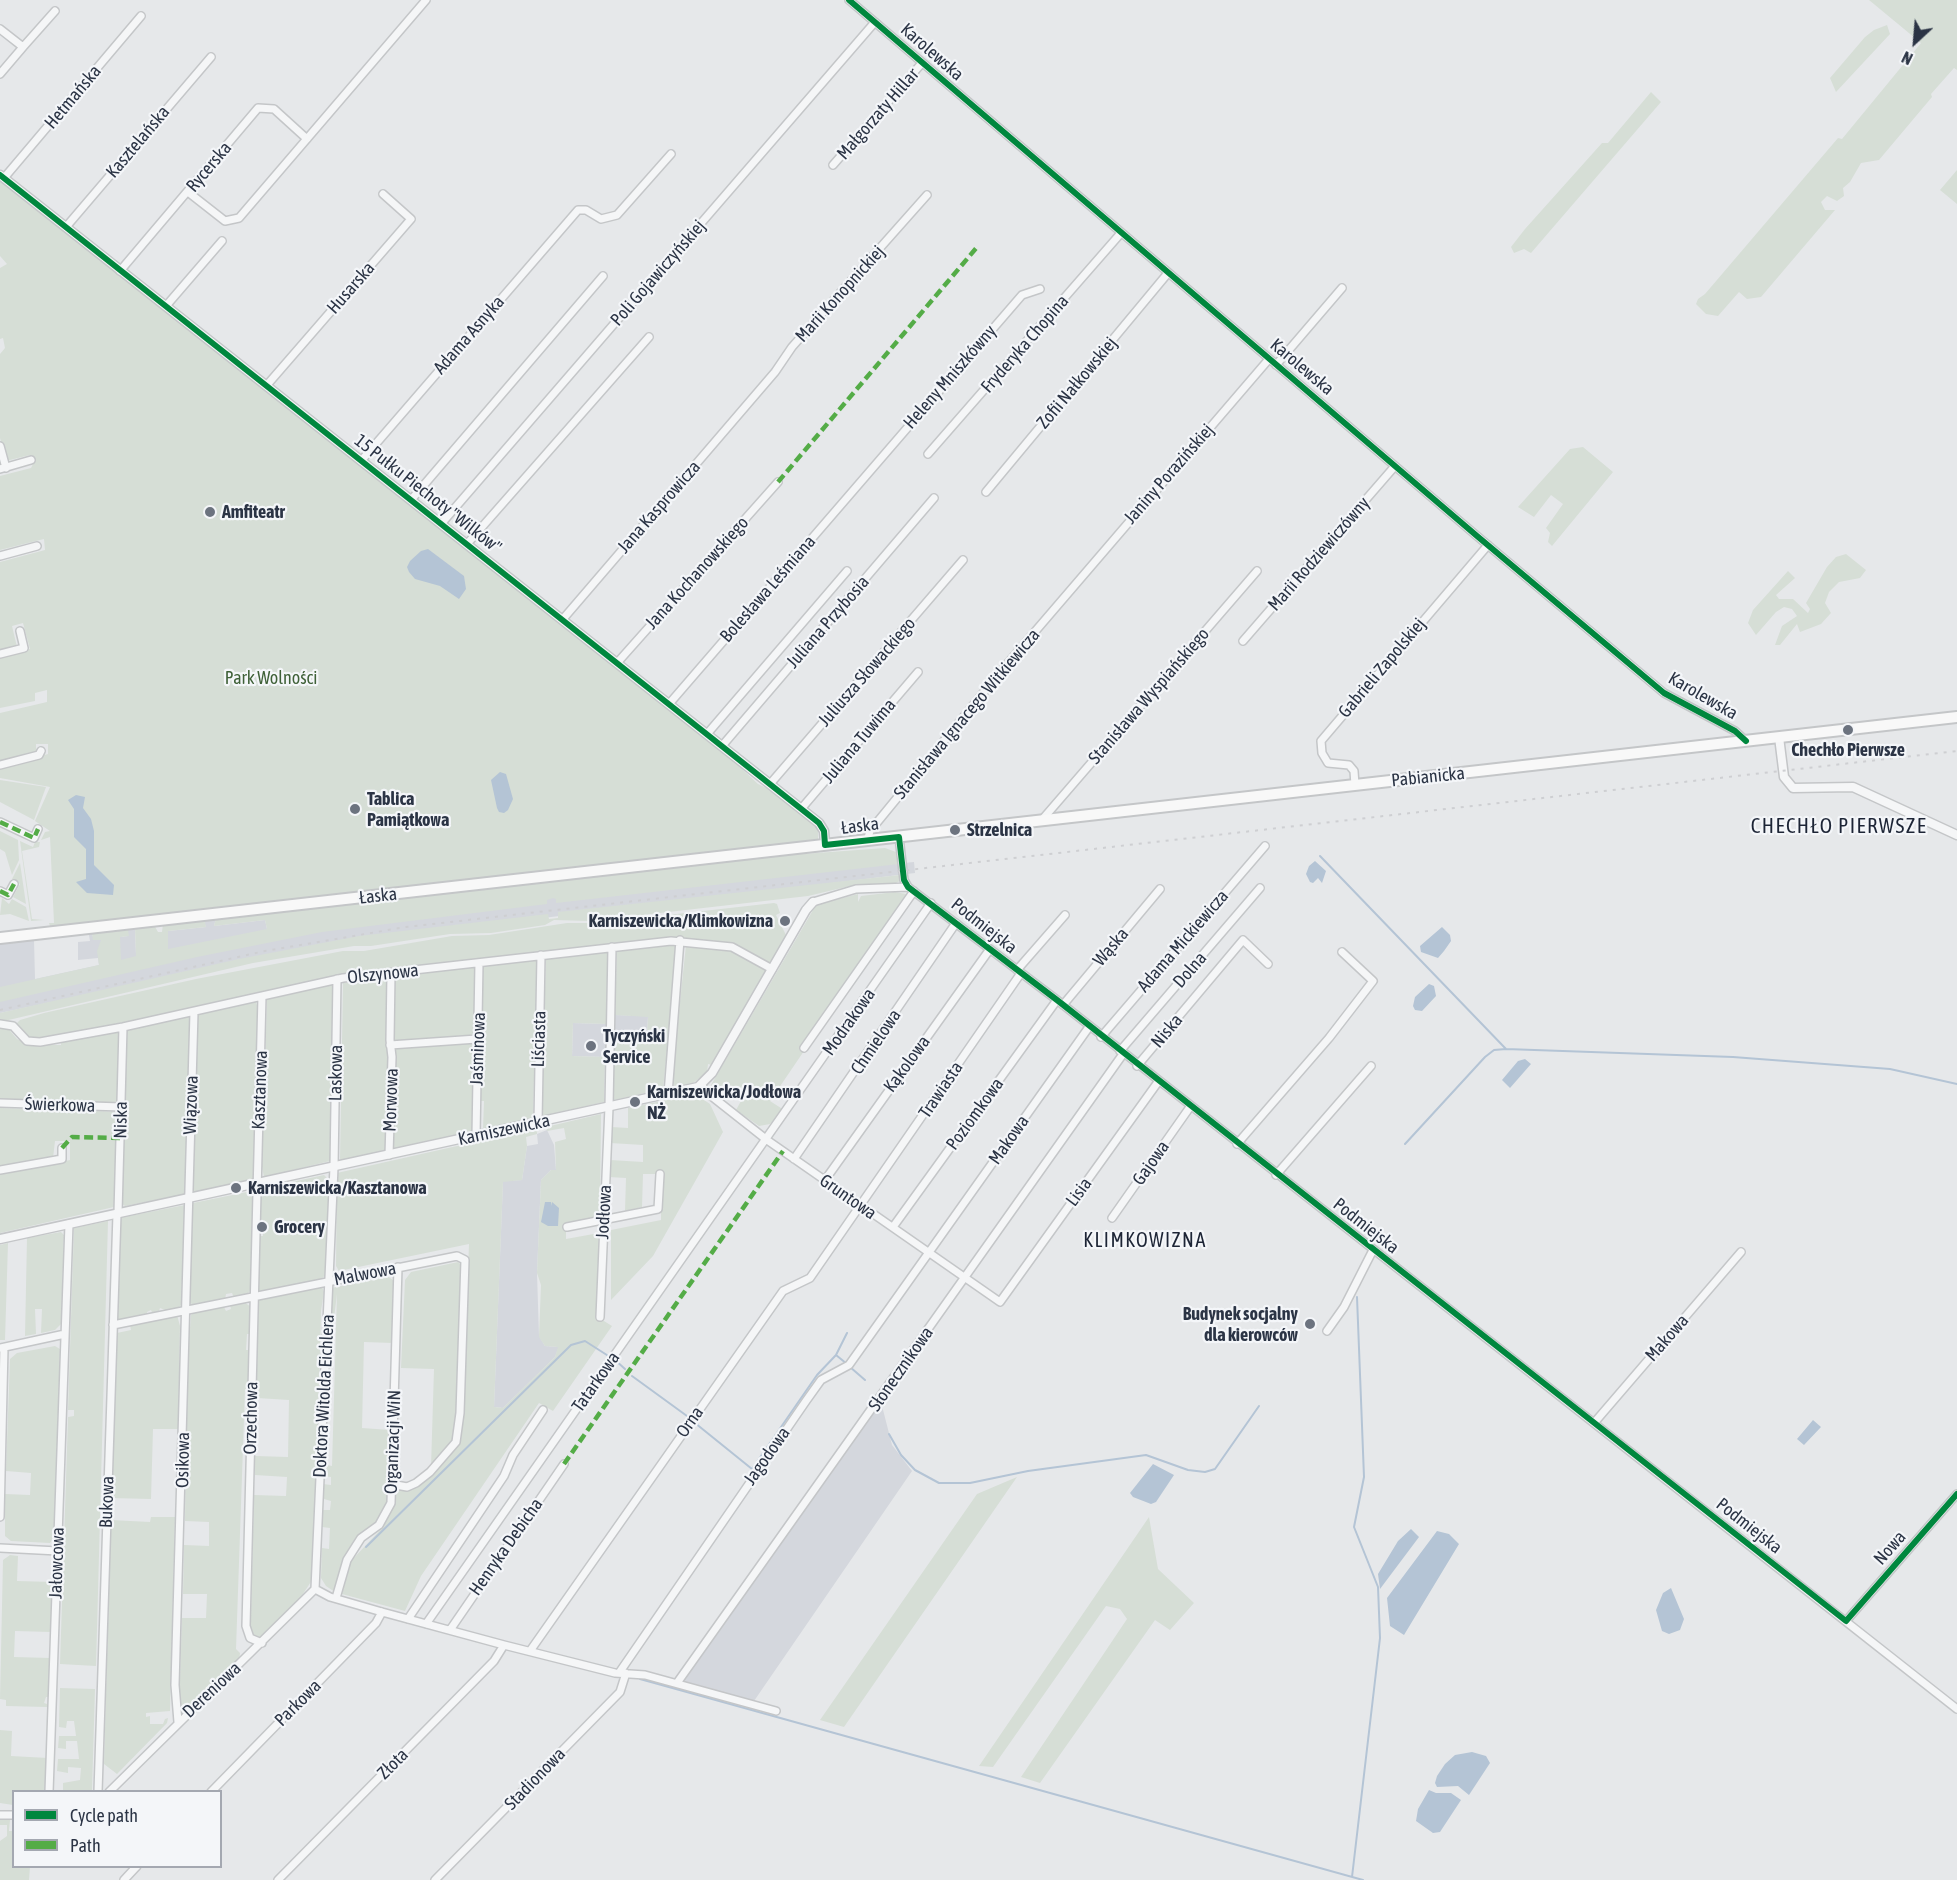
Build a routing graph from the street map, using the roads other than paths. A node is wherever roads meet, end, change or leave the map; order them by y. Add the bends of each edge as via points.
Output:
1 (426, 0) edge
2 (849, 0) edge
3 (54, 11) dead end
4 (141, 16) dead end
5 (875, 22) junction
6 (0, 28) edge
7 (23, 47) junction
8 (211, 57) dead end
9 (922, 63) junction
10 (0, 74) edge
11 (307, 139) junction
12 (671, 154) dead end
13 (833, 165) dead end
14 (2, 176) edge
15 (188, 192) junction
16 (383, 194) dead end
17 (927, 195) dead end
18 (66, 227) junction
19 (1121, 233) junction
20 (222, 241) dead end
21 (120, 271) junction
22 (1168, 273) junction
23 (603, 276) dead end
24 (1342, 288) dead end
25 (1040, 289) dead end
26 (166, 306) junction
27 (649, 337) dead end
28 (1269, 359) junction
29 (1276, 365) junction
30 (267, 385) junction
31 (756, 394) joint
32 (0, 446) edge
33 (928, 454) dead end
34 (31, 460) dead end
35 (360, 461) junction
36 (1395, 466) junction
37 (3, 468) edge
38 (866, 474) joint
39 (778, 482) dead end
40 (986, 492) dead end
41 (934, 498) dead end
42 (411, 500) junction
43 (441, 524) junction
44 (467, 544) junction
45 (1488, 545) junction
46 (37, 546) dead end
47 (0, 556) edge
48 (963, 560) dead end
49 (847, 571) dead end
50 (1257, 571) dead end
51 (1072, 591) joint
52 (563, 619) junction
53 (20, 631) dead end
54 (1243, 641) dead end
55 (0, 654) edge
56 (617, 663) junction
57 (918, 672) dead end
58 (669, 704) junction
59 (1957, 717) edge
60 (707, 734) junction
61 (1779, 737) junction
62 (1746, 741) junction
63 (722, 746) junction
64 (41, 751) dead end
65 (0, 765) edge
66 (770, 784) junction
67 (1355, 785) junction
68 (801, 809) junction
69 (1041, 821) junction
70 (0, 822) edge
71 (38, 829) dead end
72 (1957, 835) edge
73 (899, 837) junction
74 (867, 840) junction
75 (825, 845) junction
76 (1265, 846) dead end
77 (14, 884) dead end
78 (1260, 888) dead end
79 (911, 889) junction
80 (1160, 889) dead end
81 (0, 891) edge
82 (813, 902) joint
83 (931, 903) junction
84 (1065, 915) dead end
85 (956, 923) junction
86 (0, 938) edge
87 (680, 940) junction
88 (612, 947) junction
89 (990, 949) junction
90 (1342, 952) dead end
91 (541, 956) junction
92 (479, 963) junction
93 (1268, 964) dead end
94 (772, 969) junction
95 (1019, 971) junction
96 (391, 973) junction
97 (337, 979) junction
98 (262, 996) junction
99 (1060, 1003) junction
100 (194, 1012) junction
101 (0, 1024) edge
102 (123, 1027) junction
103 (1089, 1027) junction
104 (1101, 1037) junction
105 (477, 1039) junction
106 (390, 1045) junction
107 (804, 1048) dead end
108 (1121, 1053) junction
109 (1137, 1066) junction
110 (1371, 1066) dead end
111 (1158, 1082) junction
112 (702, 1085) junction
113 (668, 1094) junction
114 (0, 1103) edge
115 (121, 1107) junction
116 (609, 1107) junction
117 (1190, 1107) junction
118 (538, 1122) junction
119 (476, 1136) junction
120 (767, 1140) junction
121 (1237, 1144) junction
122 (62, 1148) dead end
123 (389, 1155) junction
124 (794, 1159) junction
125 (334, 1167) junction
126 (0, 1170) edge
127 (660, 1174) dead end
128 (1276, 1175) junction
129 (825, 1180) junction
130 (256, 1184) junction
131 (189, 1198) junction
132 (861, 1206) junction
133 (118, 1214) junction
134 (1112, 1218) dead end
135 (604, 1221) junction
136 (69, 1224) junction
137 (567, 1227) dead end
138 (893, 1227) junction
139 (0, 1239) edge
140 (1374, 1250) junction
141 (1741, 1252) dead end
142 (929, 1253) junction
143 (398, 1267) junction
144 (965, 1277) junction
145 (330, 1280) junction
146 (254, 1297) junction
147 (1000, 1302) joint
148 (185, 1311) junction
149 (600, 1317) dead end
150 (113, 1325) junction
151 (1327, 1331) dead end
152 (65, 1334) junction
153 (2, 1348) edge
154 (543, 1410) dead end
155 (1594, 1423) junction
156 (564, 1464) dead end
157 (392, 1484) junction
158 (1957, 1494) edge
159 (0, 1517) edge
160 (0, 1548) edge
161 (58, 1551) junction
162 (315, 1589) junction
163 (336, 1598) junction
164 (382, 1612) junction
165 (408, 1619) junction
166 (1846, 1621) junction
167 (426, 1624) junction
168 (450, 1630) junction
169 (262, 1643) junction
170 (504, 1645) junction
171 (530, 1651) junction
172 (622, 1673) junction
173 (677, 1683) junction
174 (1957, 1709) edge
175 (776, 1711) dead end
176 (178, 1722) junction
177 (49, 1790) edge
178 (98, 1790) edge
179 (110, 1790) edge
180 (212, 1790) edge
181 (135, 1868) edge
182 (124, 1880) edge
183 (278, 1880) edge
184 (435, 1880) edge

1 - 11 street
2 - 5 street, Karolewska
3 - 7 street
4 - 14 street, Hetmańska
5 - 9 street, Karolewska
5 - 43 street, Poli Gojawiczyńskiej
6 - 7 street
7 - 10 street
8 - 18 street, Kasztelańska
9 - 13 street, Małgorzaty Hillar
9 - 19 street, Karolewska
11 - 15 street via 234,221 225,221
11 - 15 street, Rycerska via 274,110 258,108
12 - 35 street, Adama Asnyka via 617,215 601,219 578,210
14 - 18 street, 15 Pułku Piechoty "Wilków"
15 - 21 street, Rycerska
16 - 30 street, Husarska via 411,219
17 - 31 street, Marii Konopnickiej via 792,347
18 - 21 street, 15 Pułku Piechoty "Wilków"
19 - 22 street, Karolewska
19 - 33 street, Fryderyka Chopina
20 - 26 street
21 - 26 street, 15 Pułku Piechoty "Wilków"
22 - 28 street, Karolewska
22 - 40 street, Zofii Nałkowskiej
23 - 42 street, 15 Pułku Piechoty "Wilków"
24 - 29 street, Karolewska
25 - 38 street, Heleny Mniszkówny via 1022,295
26 - 30 street, 15 Pułku Piechoty "Wilków"
27 - 44 street
28 - 29 street, Karolewska
28 - 51 street, Janiny Porazińskiej
29 - 36 street, Karolewska
30 - 35 street, 15 Pułku Piechoty "Wilków"
31 - 52 street, Jana Kasprowicza
32 - 37 street
34 - 37 street
35 - 42 street, 15 Pułku Piechoty "Wilków"
36 - 45 street, Karolewska
36 - 54 street, Marii Rodziewiczówny
38 - 58 street, Bolesława Leśmiana
39 - 56 street, Jana Kochanowskiego
41 - 63 street, Juliana Przybosia
42 - 43 street, 15 Pułku Piechoty "Wilków"
43 - 44 street, 15 Pułku Piechoty "Wilków"
44 - 52 street, 15 Pułku Piechoty "Wilków"
45 - 62 street, Karolewska via 1664,693 1735,731
45 - 67 street, Gabrieli Zapolskiej via 1321,741 1328,763 1349,765 1354,771
46 - 47 street
48 - 66 street, Juliusza Słowackiego
49 - 60 street
50 - 69 street, Stanisława Wyspiańskiego
51 - 74 street, Stanisława Ignacego Witkiewicza via 973,706 871,830
52 - 56 street, 15 Pułku Piechoty "Wilków"
53 - 55 street via 24,648
56 - 58 street, 15 Pułku Piechoty "Wilków"
57 - 68 street, Juliana Tuwima
58 - 60 street, 15 Pułku Piechoty "Wilków"
59 - 61 main road, Pabianicka
60 - 63 street, 15 Pułku Piechoty "Wilków"
61 - 62 main road, Pabianicka
61 - 72 street via 1784,777 1793,788 1853,787
62 - 67 main road, Pabianicka
63 - 66 street, 15 Pułku Piechoty "Wilków"
64 - 65 street via 39,755
66 - 68 street, 15 Pułku Piechoty "Wilków"
67 - 69 main road, Pabianicka
68 - 75 street, 15 Pułku Piechoty "Wilków" via 822,826
69 - 73 main road, Pabianicka
70 - 71 street via 34,838
73 - 74 main road, Łaska
73 - 79 street via 904,880
74 - 75 main road, Łaska
75 - 86 main road, Łaska
76 - 104 street, Adama Mickiewicza
77 - 81 street via 8,895
78 - 108 street, Dolna
79 - 82 street via 856,889
79 - 83 street, Podmiejska
79 - 107 street
80 - 99 street, Wąska
82 - 94 street
83 - 85 street, Podmiejska
83 - 120 street, Modrakowa
84 - 95 street, Trawiasta
85 - 89 street, Podmiejska
85 - 124 street, Chmielowa
87 - 88 street, Olszynowa
87 - 94 street, Olszynowa via 732,947
87 - 113 street
88 - 91 street, Olszynowa
88 - 116 street, Jodłowa
89 - 95 street, Podmiejska
89 - 129 street, Kąkolowa
90 - 121 street via 1373,981
91 - 92 street, Olszynowa
91 - 118 street, Liściasta
92 - 96 street, Olszynowa
92 - 105 street, Jaśminowa
93 - 109 street, Niska via 1243,940
94 - 112 street
95 - 99 street, Podmiejska
95 - 132 street, Trawiasta
96 - 97 street, Olszynowa
96 - 106 street, Morwowa
97 - 98 street, Olszynowa
97 - 125 street, Laskowa
98 - 100 street, Olszynowa
98 - 130 street, Kasztanowa
99 - 103 street, Podmiejska
99 - 138 street, Poziomkowa
100 - 102 street, Olszynowa
100 - 131 street, Wiązowa
101 - 102 street, Olszynowa via 10,1024 32,1042
102 - 115 street, Niska
103 - 104 street, Podmiejska
103 - 142 street, Makowa
104 - 108 street, Podmiejska
105 - 106 street, Morwowa
105 - 119 street, Jaśminowa
106 - 123 street, Morwowa
108 - 109 street, Podmiejska
108 - 144 street, Słonecznikowa
109 - 111 street, Podmiejska
110 - 128 street
111 - 117 street, Podmiejska
111 - 147 street, Lisia
112 - 113 street, Karniszewicka
112 - 120 street, Gruntowa
113 - 116 street, Karniszewicka
114 - 115 street, Świerkowa
115 - 133 street, Niska
116 - 118 street, Karniszewicka
116 - 135 street, Jodłowa
117 - 121 street, Podmiejska
117 - 134 street, Gajowa
118 - 119 street, Karniszewicka
119 - 123 street, Karniszewicka
120 - 124 street, Gruntowa
120 - 167 street, Tatarkowa
121 - 128 street, Podmiejska
122 - 126 street via 62,1160
123 - 125 street, Karniszewicka
124 - 129 street, Gruntowa
125 - 130 street, Karniszewicka
125 - 145 street, Doktora Witolda Eichlera
127 - 135 street via 658,1209
128 - 140 street, Podmiejska
129 - 132 street, Gruntowa
130 - 131 street, Karniszewicka
130 - 146 street, Orzechowa
131 - 133 street, Karniszewicka
131 - 148 street, Osikowa
132 - 138 street, Gruntowa
132 - 171 street, Orna via 810,1278 783,1291
133 - 136 street, Karniszewicka
133 - 150 street, Bukowa
135 - 137 street
135 - 149 street, Jodłowa
136 - 139 street, Karniszewicka
136 - 152 street, Jałowcowa
138 - 142 street, Gruntowa
140 - 151 street
140 - 155 street, Podmiejska
141 - 155 street, Makowa
142 - 144 street, Gruntowa
142 - 172 street, Jagodowa via 849,1365 821,1380
143 - 145 street, Malwowa
143 - 157 street, Organizacji WiN
143 - 157 street, Malwowa via 457,1256 465,1260 456,1442 430,1472 407,1487
144 - 147 street, Gruntowa
144 - 173 street, Słonecznikowa
145 - 146 street, Malwowa
145 - 162 street, Doktora Witolda Eichlera
146 - 148 street, Malwowa
146 - 169 street, Orzechowa via 246,1626 250,1638
148 - 150 street, Malwowa
148 - 176 street, Osikowa via 175,1685
150 - 178 street, Bukowa
152 - 153 street
152 - 161 street, Jałowcowa
153 - 159 street
154 - 165 street via 504,1476
155 - 166 street, Podmiejska
156 - 168 street, Henryka Debicha
157 - 163 street, Organizacji WiN via 391,1503 379,1526 361,1538 347,1560
158 - 166 street, Nowa
160 - 161 street
161 - 177 street, Jałowcowa
162 - 163 street
162 - 169 street, Dereniowa
163 - 164 street
164 - 165 street
164 - 180 street, Parkowa via 376,1623
165 - 167 street
166 - 174 street, Podmiejska
167 - 168 street
168 - 170 street
169 - 176 street, Dereniowa
170 - 171 street
170 - 183 street, Złota via 494,1661
171 - 172 street
172 - 173 street
172 - 184 street, Stadionowa via 620,1692
173 - 175 street
176 - 179 street, Dereniowa
181 - 182 street

